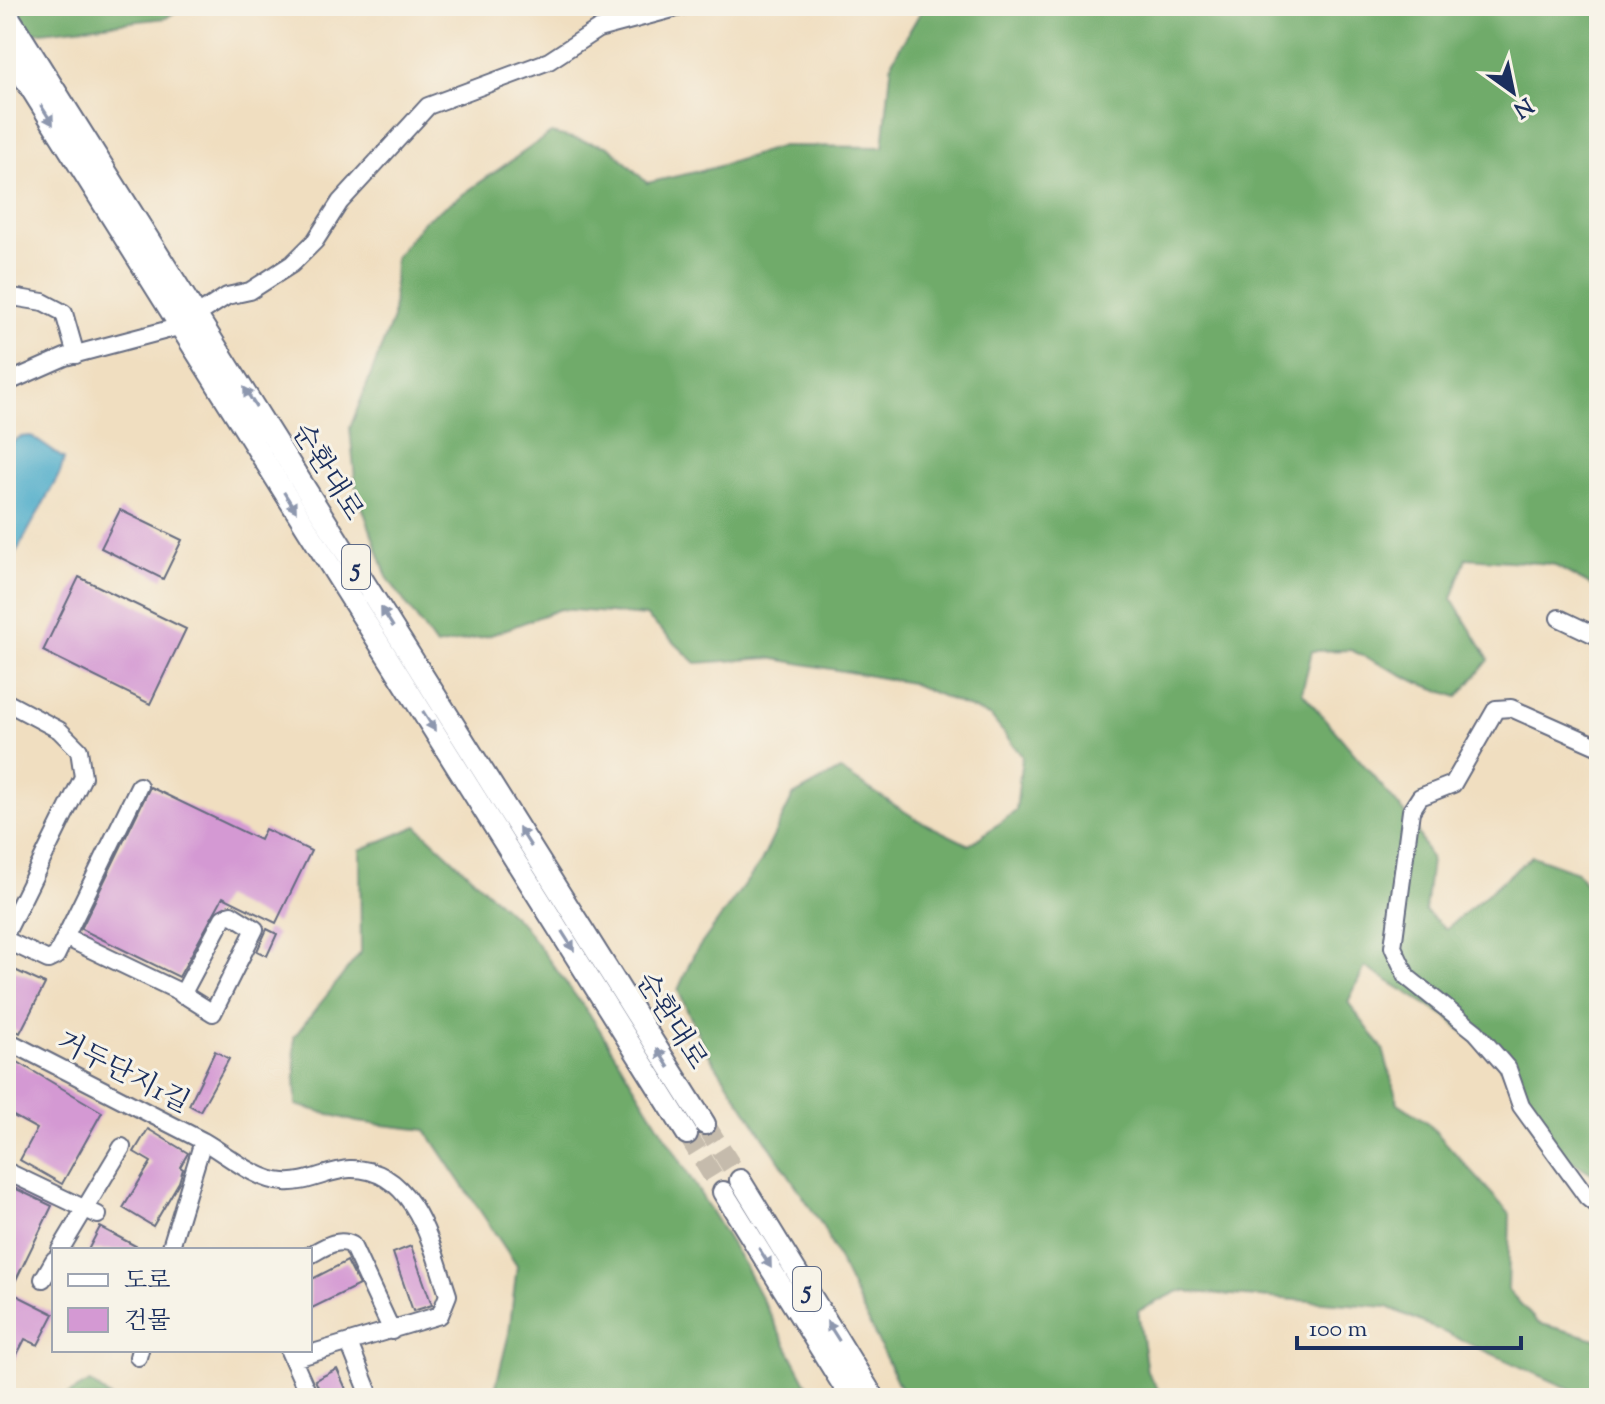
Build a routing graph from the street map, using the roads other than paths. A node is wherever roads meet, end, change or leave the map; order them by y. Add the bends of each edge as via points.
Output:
1 (684, 6) edge
2 (6, 12) edge
3 (6, 49) edge
4 (6, 296) edge
5 (199, 316) junction
6 (178, 327) junction
7 (76, 355) junction
8 (6, 383) edge
9 (1559, 618) dead end
10 (1599, 637) edge
11 (6, 702) edge
12 (1599, 747) edge
13 (139, 786) dead end
14 (12, 905) edge
15 (6, 933) edge
16 (65, 937) junction
17 (6, 940) edge
18 (182, 995) junction
19 (6, 1040) edge
20 (203, 1141) junction
21 (122, 1147) dead end
22 (6, 1171) edge
23 (1599, 1207) edge
24 (91, 1212) junction
25 (62, 1248) edge
26 (171, 1248) edge
27 (312, 1254) edge
28 (52, 1263) edge
29 (43, 1279) dead end
30 (392, 1331) junction
31 (349, 1343) junction
32 (312, 1350) edge
33 (291, 1354) edge
34 (310, 1398) edge
35 (371, 1398) edge
36 (851, 1398) edge
37 (874, 1398) edge

1 - 5 street via 598,29 549,61 428,106 340,202 315,241 292,264
2 - 5 main road, 순환대로 / 5
3 -> 6 main road, 순환대로 / 5
4 - 7 street via 43,302 64,313
5 - 6 street
6 -> 5 main road, 순환대로 / 5 via 696,1129
6 - 7 street
7 - 8 street
9 - 10 street
11 - 14 street via 59,730 79,750 83,777
12 - 23 street via 1511,708 1496,709 1453,784 1420,797 1411,811 1393,947 1407,977 1476,1032 1508,1069 1521,1106
13 - 16 street
14 - 15 street
16 - 17 street via 56,956 48,960
16 - 18 street
18 - 18 street via 213,1013 255,929 252,925 231,914 223,918
19 - 20 street, 거두단지1길
20 - 26 street, 거두단지1길
20 - 30 street via 283,1183 349,1169 373,1172 395,1183 427,1231 448,1295 440,1315
21 - 24 street
22 - 24 street
24 - 25 street
27 - 30 street via 335,1243 352,1245
28 - 29 street
30 - 31 street
31 - 32 street
31 - 35 street
33 - 34 street
37 -> 36 main road, 5 via 732,1186

